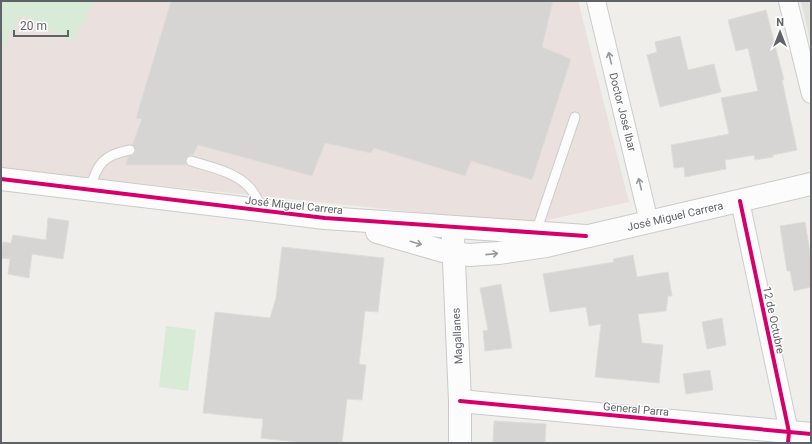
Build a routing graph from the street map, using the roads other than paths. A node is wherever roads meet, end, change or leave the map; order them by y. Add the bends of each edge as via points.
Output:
1 (596, 1) edge
2 (788, 1) edge
3 (811, 94) edge
4 (575, 117) dead end
5 (130, 150) dead end
6 (191, 161) dead end
7 (1, 179) edge
8 (809, 187) edge
9 (90, 190) junction
10 (740, 201) junction
11 (264, 211) junction
12 (324, 218) junction
13 (649, 222) junction
14 (453, 228) junction
15 (536, 232) junction
16 (586, 236) junction
17 (454, 253) junction
18 (460, 401) junction
19 (811, 434) edge
20 (789, 438) edge
21 (460, 443) edge

13 -> 1 street, Doctor José Ibar
2 - 3 street
4 - 15 lane
5 - 9 lane via 115,152 103,162 95,171
6 - 11 lane via 217,169 237,179 249,188
7 - 9 street, José Miguel Carrera
8 - 10 street, José Miguel Carrera
9 - 11 street, José Miguel Carrera
10 - 13 street, José Miguel Carrera
10 - 20 street, 12 de Octubre
11 - 12 street, José Miguel Carrera
12 - 14 street, José Miguel Carrera
12 -> 17 street, José Miguel Carrera
13 - 16 street, José Miguel Carrera
14 - 15 street, José Miguel Carrera
14 - 17 street, Magallanes
15 - 16 street, José Miguel Carrera
17 -> 16 street, José Miguel Carrera via 484,255 510,252
17 - 18 street, Magallanes
18 - 20 street, General Parra
18 - 21 street, Magallanes
19 - 20 street, General Parra

